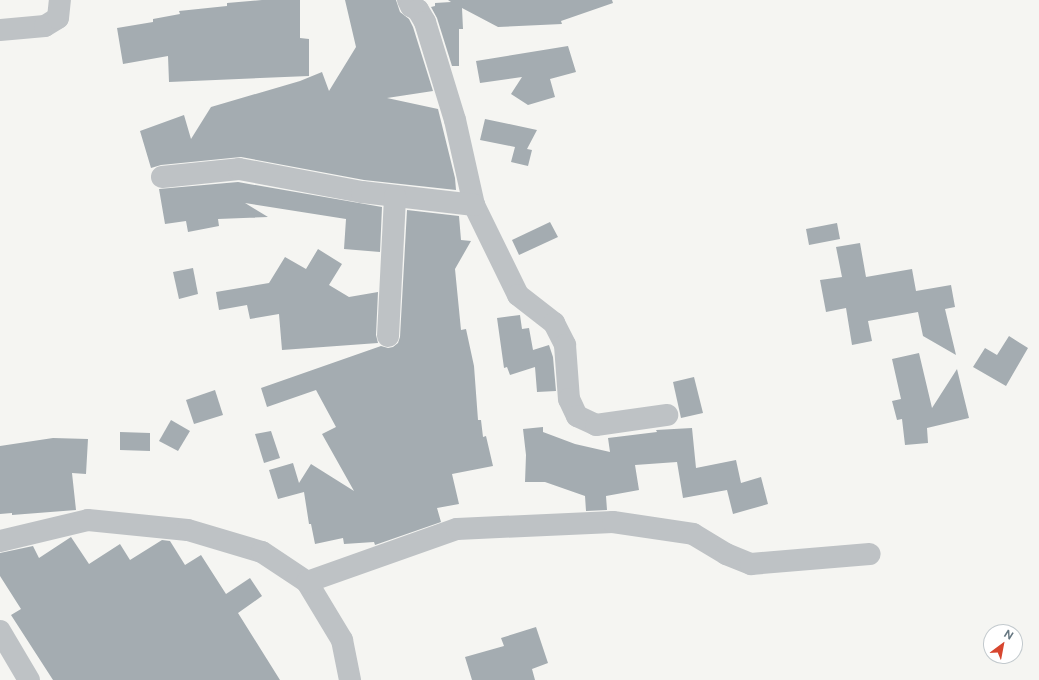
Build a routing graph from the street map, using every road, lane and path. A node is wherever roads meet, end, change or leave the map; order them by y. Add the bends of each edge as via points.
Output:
1 (60, 0) edge
2 (408, 0) edge
3 (0, 30) edge
4 (162, 177) dead end
5 (395, 196) junction
6 (474, 205) junction
7 (388, 336) dead end
8 (667, 415) dead end
9 (0, 541) edge
10 (870, 554) dead end
11 (307, 582) junction
12 (0, 631) edge
13 (29, 680) edge
14 (350, 680) edge

1 - 3 street via 58,18 45,26
2 - 6 street via 425,22 455,120
4 - 5 street via 239,169
5 - 6 street
5 - 7 street
6 - 8 street via 518,294 554,322 565,345 569,399 577,416 596,425
9 - 11 street via 88,520 188,530 262,552
10 - 11 street via 751,564 726,554 693,534 613,522 457,529
11 - 14 street via 342,640
12 - 13 street

